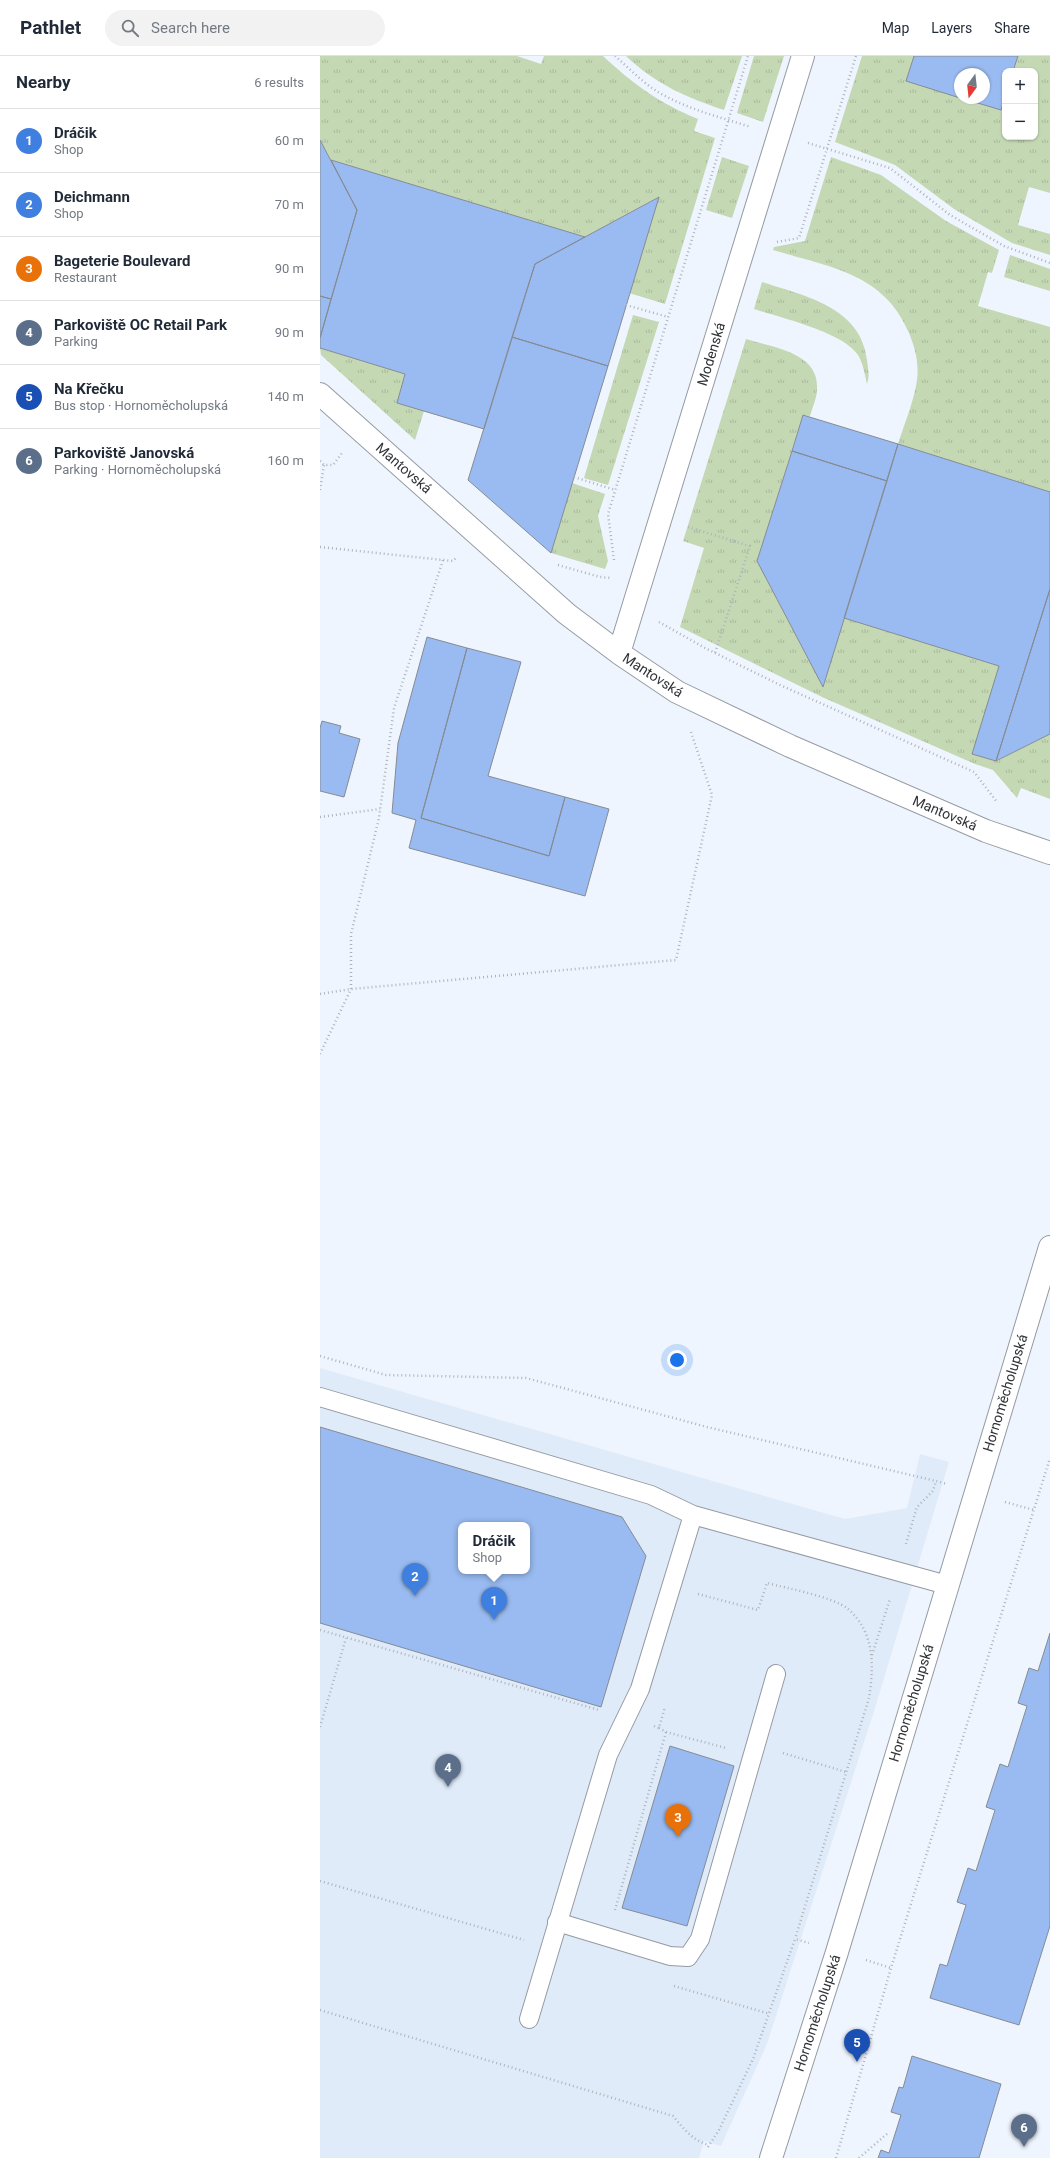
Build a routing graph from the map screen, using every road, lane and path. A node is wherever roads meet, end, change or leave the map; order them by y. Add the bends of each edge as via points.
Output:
1 (615, 56) edge
2 (748, 56) edge
3 (803, 56) edge
4 (856, 56) edge
5 (728, 120) junction
6 (779, 135) junction
7 (828, 149) junction
8 (1050, 263) edge
9 (626, 305) dead end
10 (668, 317) junction
11 (320, 394) edge
12 (324, 465) dead end
13 (574, 477) dead end
14 (320, 490) edge
15 (615, 490) junction
16 (682, 525) dead end
17 (320, 547) edge
18 (458, 555) dead end
19 (443, 560) junction
20 (614, 562) dead end
21 (552, 563) dead end
22 (613, 574) dead end
23 (611, 578) junction
24 (638, 586) junction
25 (654, 618) dead end
26 (619, 653) junction
27 (715, 653) junction
28 (677, 692) junction
29 (1000, 806) dead end
30 (380, 809) junction
31 (320, 817) edge
32 (1050, 853) edge
33 (351, 989) junction
34 (320, 994) edge
35 (320, 1054) edge
36 (1050, 1247) edge
37 (320, 1356) edge
38 (320, 1397) edge
39 (1050, 1458) edge
40 (936, 1481) dead end
41 (693, 1516) junction
42 (946, 1585) junction
43 (320, 1630) edge
44 (346, 1638) junction
45 (776, 1674) dead end
46 (598, 1710) dead end
47 (320, 1728) edge
48 (666, 1732) dead end
49 (558, 1922) junction
50 (603, 1936) junction
51 (320, 2010) edge
52 (529, 2019) dead end
53 (888, 2133) dead end
54 (709, 2145) dead end
55 (771, 2158) edge
56 (836, 2158) edge
57 (859, 2158) edge

1 - 5 path via 658,92 696,110
2 - 5 path
3 - 6 street, Modenská
4 - 7 path
5 - 6 path
5 - 10 path
6 - 7 path
6 - 24 street, Modenská
7 - 8 path via 890,168 950,215 1004,246
9 - 10 path
10 - 15 path
11 - 26 street, Mantovská via 567,614
12 - 14 path
13 - 15 path
15 - 20 path via 608,514
16 - 27 path via 750,546
17 - 19 path
18 - 19 path via 453,561
19 - 30 path via 394,708
21 - 23 path
22 - 23 path
23 - 24 path
24 - 26 street, Modenská
25 - 27 path
26 - 28 street, Mantovská
27 - 29 path via 974,772
28 - 32 street, Mantovská via 790,746 986,831
28 - 33 path via 712,795 676,960
30 - 31 path
30 - 33 path via 351,934
33 - 34 path
33 - 35 path
36 - 42 street, Hornoměcholupská
37 - 40 path via 386,1375 526,1378 706,1427
38 - 41 lane via 651,1495
39 - 56 path via 894,1961
41 - 42 lane
41 - 49 lane via 640,1689 608,1755
42 - 55 street, Hornoměcholupská via 837,1952
43 - 44 path
44 - 46 path
44 - 47 path
45 - 50 lane via 700,1939 694,1949 688,1957 678,1958
48 - 50 path via 617,1907
49 - 50 lane
49 - 52 lane
51 - 54 path via 673,2116 691,2137
53 - 57 path

